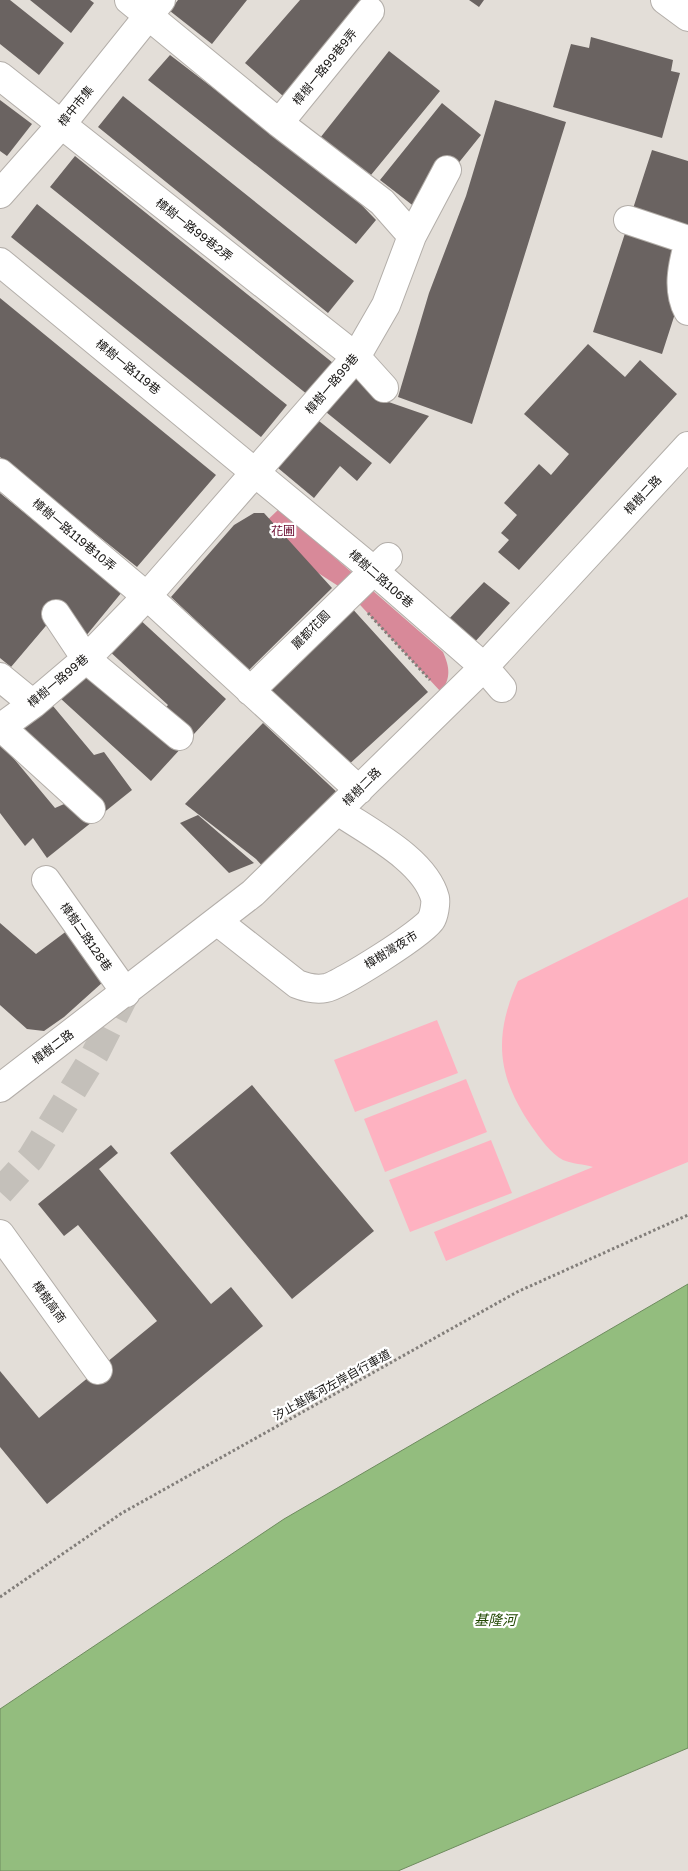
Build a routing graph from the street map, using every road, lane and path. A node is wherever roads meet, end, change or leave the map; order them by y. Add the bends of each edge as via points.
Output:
1 (665, 0) edge
2 (147, 5) edge
3 (370, 11) dead end
4 (688, 16) edge
5 (0, 76) edge
6 (279, 123) junction
7 (60, 126) junction
8 (447, 170) dead end
9 (0, 194) edge
10 (628, 220) dead end
11 (412, 236) junction
12 (688, 240) edge
13 (688, 245) edge
14 (0, 262) edge
15 (688, 311) edge
16 (356, 357) junction
17 (384, 388) dead end
18 (688, 446) edge
19 (0, 473) edge
20 (257, 473) junction
21 (380, 563) junction
22 (147, 596) junction
23 (56, 614) dead end
24 (86, 659) junction
25 (484, 667) junction
26 (0, 677) edge
27 (502, 688) dead end
28 (250, 691) junction
29 (33, 704) junction
30 (0, 727) edge
31 (179, 736) dead end
32 (359, 790) junction
33 (91, 809) dead end
34 (338, 811) junction
35 (46, 880) dead end
36 (217, 921) junction
37 (126, 993) junction
38 (5, 1076) edge
39 (688, 1215) edge
40 (0, 1234) edge
41 (98, 1370) dead end
42 (0, 1597) edge

1 - 4 street
2 - 6 street
2 - 7 street, 樟中市集
3 - 6 street, 樟樹一路99巷9弄
5 - 7 street, 樟樹一路99巷2弄
6 - 11 street via 382,202
7 - 9 street, 樟中市集
7 - 16 street, 樟樹一路99巷2弄
8 - 11 street, 樟樹一路99巷
10 - 12 street
11 - 16 street, 樟樹一路99巷 via 386,305
13 - 15 street via 682,267 681,295
14 - 20 street, 樟樹一路119巷
16 - 17 street, 樟樹一路99巷2弄
16 - 20 street, 樟樹一路99巷
18 - 25 street, 樟樹二路
19 - 22 street, 樟樹一路119巷10弄
20 - 21 street, 樟樹二路106巷
20 - 22 street, 樟樹一路99巷
21 - 25 street, 樟樹二路106巷
21 - 28 street, 麗都花園
22 - 24 street, 樟樹一路99巷
22 - 28 street
23 - 24 street
24 - 29 street, 樟樹一路99巷
24 - 31 street
25 - 27 street, 樟樹二路106巷
25 - 32 street, 樟樹二路
26 - 29 street
28 - 32 street
29 - 30 street, 樟樹一路99巷
30 - 33 street
32 - 34 street, 樟樹二路
34 - 36 street, 樟樹二路 via 253,893
34 - 36 street, 樟樹灣夜市 via 406,858 426,876 436,900 431,921 417,935 328,988 311,989 296,984
35 - 37 street, 樟樹二路128巷
36 - 37 street, 樟樹二路
37 - 38 street, 樟樹二路
39 - 42 path, 汐止基隆河左岸自行車道 via 508,1296 122,1513
40 - 41 street, 樟樹高商

